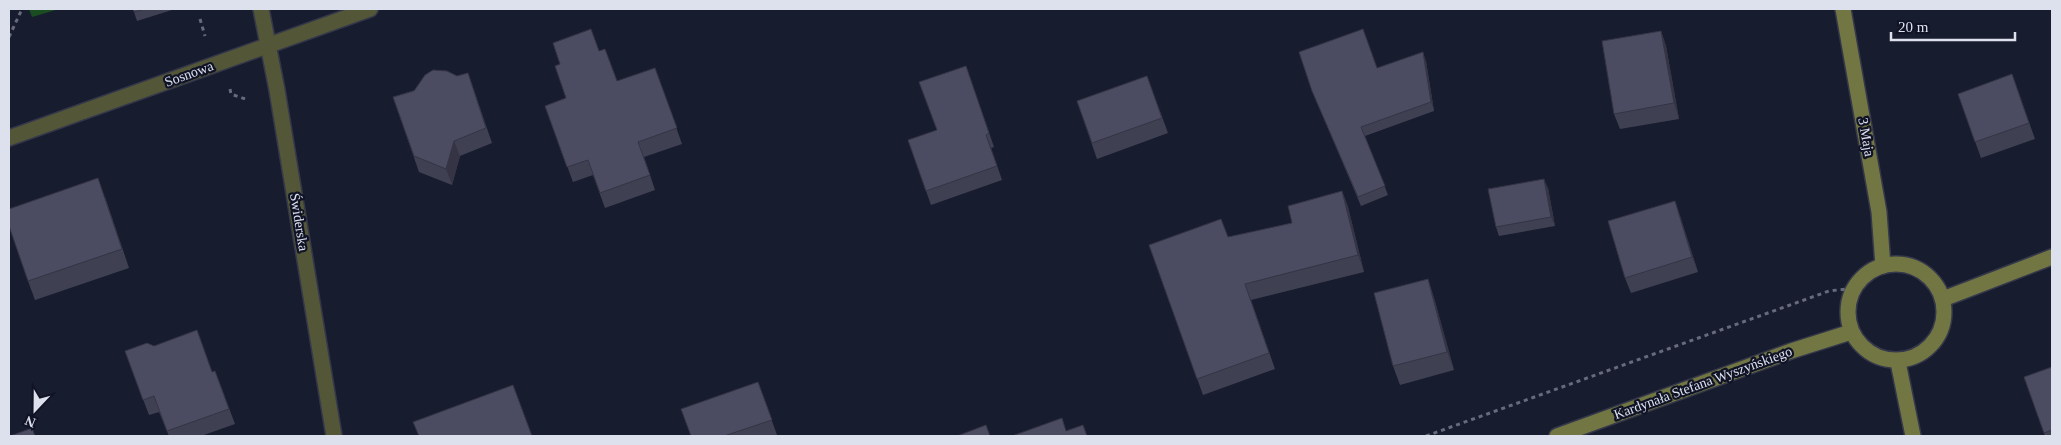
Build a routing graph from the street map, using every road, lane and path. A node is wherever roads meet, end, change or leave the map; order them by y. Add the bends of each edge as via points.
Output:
1 (22, 9) edge
2 (261, 9) edge
3 (370, 9) edge
4 (1843, 9) edge
5 (200, 19) dead end
6 (9, 37) edge
7 (208, 44) dead end
8 (268, 46) junction
9 (9, 138) edge
10 (2052, 257) edge
11 (1883, 266) junction
12 (1854, 288) junction
13 (1943, 299) junction
14 (1851, 332) junction
15 (1898, 362) junction
16 (334, 436) edge
17 (1426, 436) edge
18 (1557, 436) edge
19 (1913, 436) edge

1 - 6 path
2 - 8 street, Świderska
3 - 8 street, Sosnowa
4 - 11 street, 3 Maja via 1879,212
5 - 7 path
8 - 9 street, Sosnowa
8 - 16 street, Świderska
10 - 13 street
11 - 12 street via 1869,272
11 - 13 street via 1898,264 1926,274
12 - 14 street via 1847,310
12 - 17 path via 1829,291
13 - 15 street via 1942,329 1934,342 1923,353
14 - 15 street via 1866,351
14 - 18 street, Kardynała Stefana Wyszyńskiego
15 - 19 street

